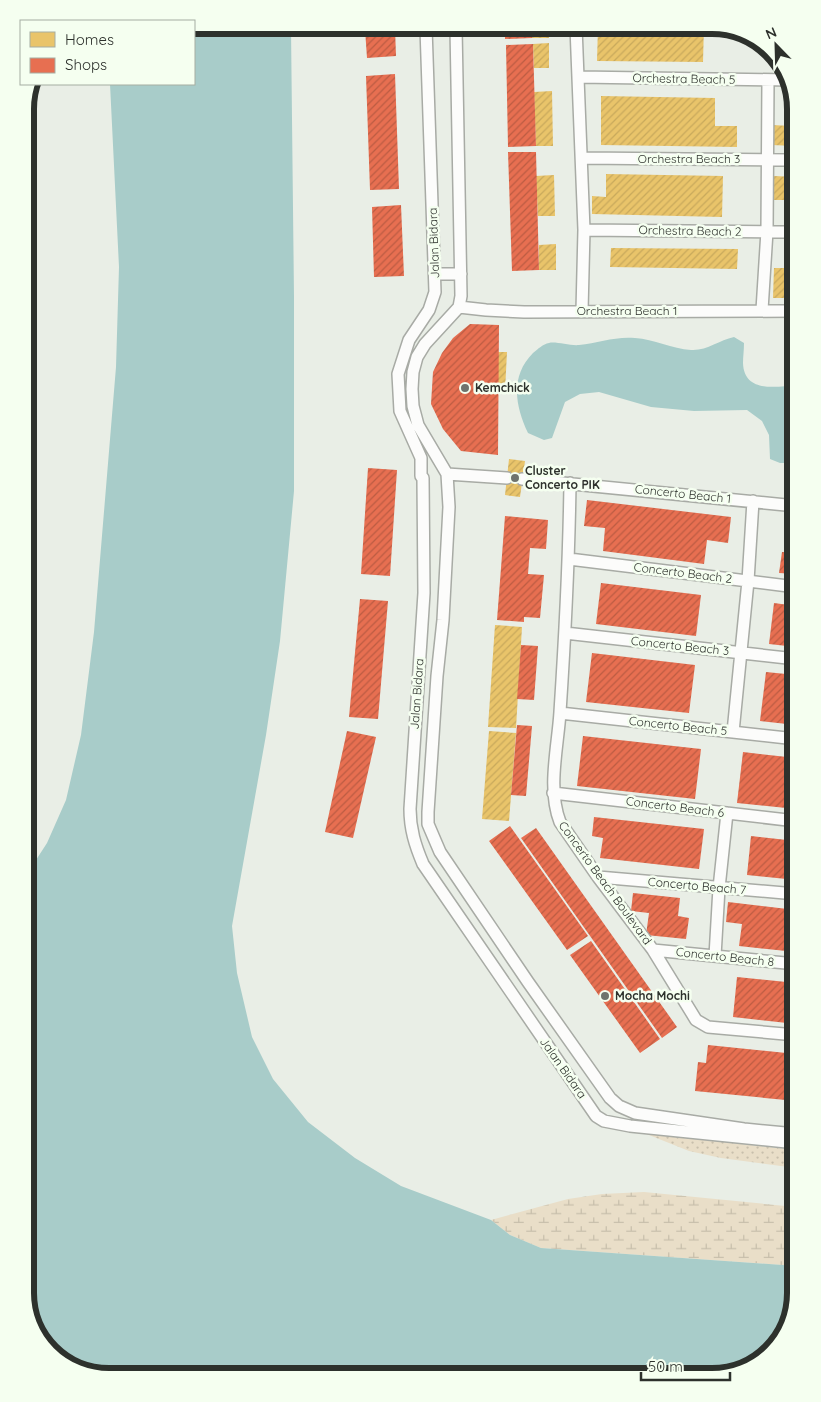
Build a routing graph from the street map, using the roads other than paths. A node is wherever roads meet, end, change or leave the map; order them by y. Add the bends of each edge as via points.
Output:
1 (426, 34) edge
2 (456, 34) edge
3 (576, 34) edge
4 (578, 78) junction
5 (768, 80) junction
6 (781, 80) edge
7 (582, 158) junction
8 (767, 159) junction
9 (787, 160) edge
10 (584, 230) junction
11 (767, 231) junction
12 (787, 232) edge
13 (435, 274) junction
14 (461, 274) junction
15 (459, 307) junction
16 (762, 310) junction
17 (582, 311) junction
18 (787, 311) edge
19 (447, 474) junction
20 (507, 478) dead end
21 (522, 479) dead end
22 (570, 483) junction
23 (753, 501) junction
24 (787, 505) edge
25 (569, 560) junction
26 (748, 581) junction
27 (787, 586) edge
28 (565, 633) junction
29 (740, 652) junction
30 (787, 658) edge
31 (418, 674) junction
32 (437, 676) junction
33 (560, 713) junction
34 (733, 732) junction
35 (787, 738) edge
36 (553, 793) junction
37 (727, 813) junction
38 (787, 820) edge
39 (428, 824) junction
40 (410, 827) junction
41 (598, 877) junction
42 (719, 888) junction
43 (787, 893) edge
44 (653, 950) junction
45 (715, 956) junction
46 (787, 963) edge
47 (787, 1033) edge
48 (610, 1098) junction
49 (596, 1116) junction
50 (787, 1133) edge
51 (787, 1142) edge

1 - 13 street, Jalan Bidara
2 - 14 street, Jalan Bidara
3 - 4 street
4 - 5 street, Orchestra Beach 5
4 - 7 street
5 - 6 street, Orchestra Beach 5
5 - 8 street
7 - 8 street, Orchestra Beach 3
7 - 10 street
8 - 9 street, Orchestra Beach 3
8 - 11 street
10 - 11 street, Orchestra Beach 2
10 - 17 street
11 - 12 street, Orchestra Beach 2
11 - 16 street
13 - 14 street
13 - 31 street, Jalan Bidara via 436,292 429,310 409,340 398,374 400,411 421,458 423,478 424,592
14 - 15 street, Jalan Bidara
15 - 17 street, Orchestra Beach 1 via 524,312
15 - 19 street, Jalan Bidara via 425,344 413,372 413,406 418,425
16 - 17 street, Orchestra Beach 1
16 - 18 street, Orchestra Beach 1
19 - 20 street
19 - 32 street, Jalan Bidara via 449,507
21 - 22 street, Concerto Beach 1
22 - 23 street, Concerto Beach 1
22 - 25 street, Concerto Beach Boulevard
23 - 24 street, Concerto Beach 1
23 - 26 street
25 - 26 street, Concerto Beach 2
25 - 28 street, Concerto Beach Boulevard
26 - 27 street, Concerto Beach 2
26 - 29 street
28 - 29 street, Concerto Beach 3
28 - 33 street, Concerto Beach Boulevard
29 - 30 street, Concerto Beach 3
29 - 34 street
31 - 32 street
31 - 40 street, Jalan Bidara
32 - 39 street, Jalan Bidara
33 - 34 street, Concerto Beach 5
33 - 36 street, Concerto Beach Boulevard
34 - 35 street, Concerto Beach 5
36 - 37 street, Concerto Beach 6
36 - 41 street, Concerto Beach Boulevard via 560,822
37 - 38 street, Concerto Beach 6
37 - 42 street
39 - 40 street
39 - 48 street, Jalan Bidara via 440,852
40 - 49 street, Jalan Bidara via 423,864
41 - 42 street, Concerto Beach 7
41 - 44 street, Concerto Beach Boulevard
42 - 43 street, Concerto Beach 7
42 - 45 street
44 - 45 street, Concerto Beach 8
44 - 47 street, Concerto Beach Boulevard via 696,1020 708,1027
45 - 46 street, Concerto Beach 8
48 - 49 street
48 - 50 street, Jalan Bidara via 635,1113
49 - 51 street via 604,1121 630,1126

